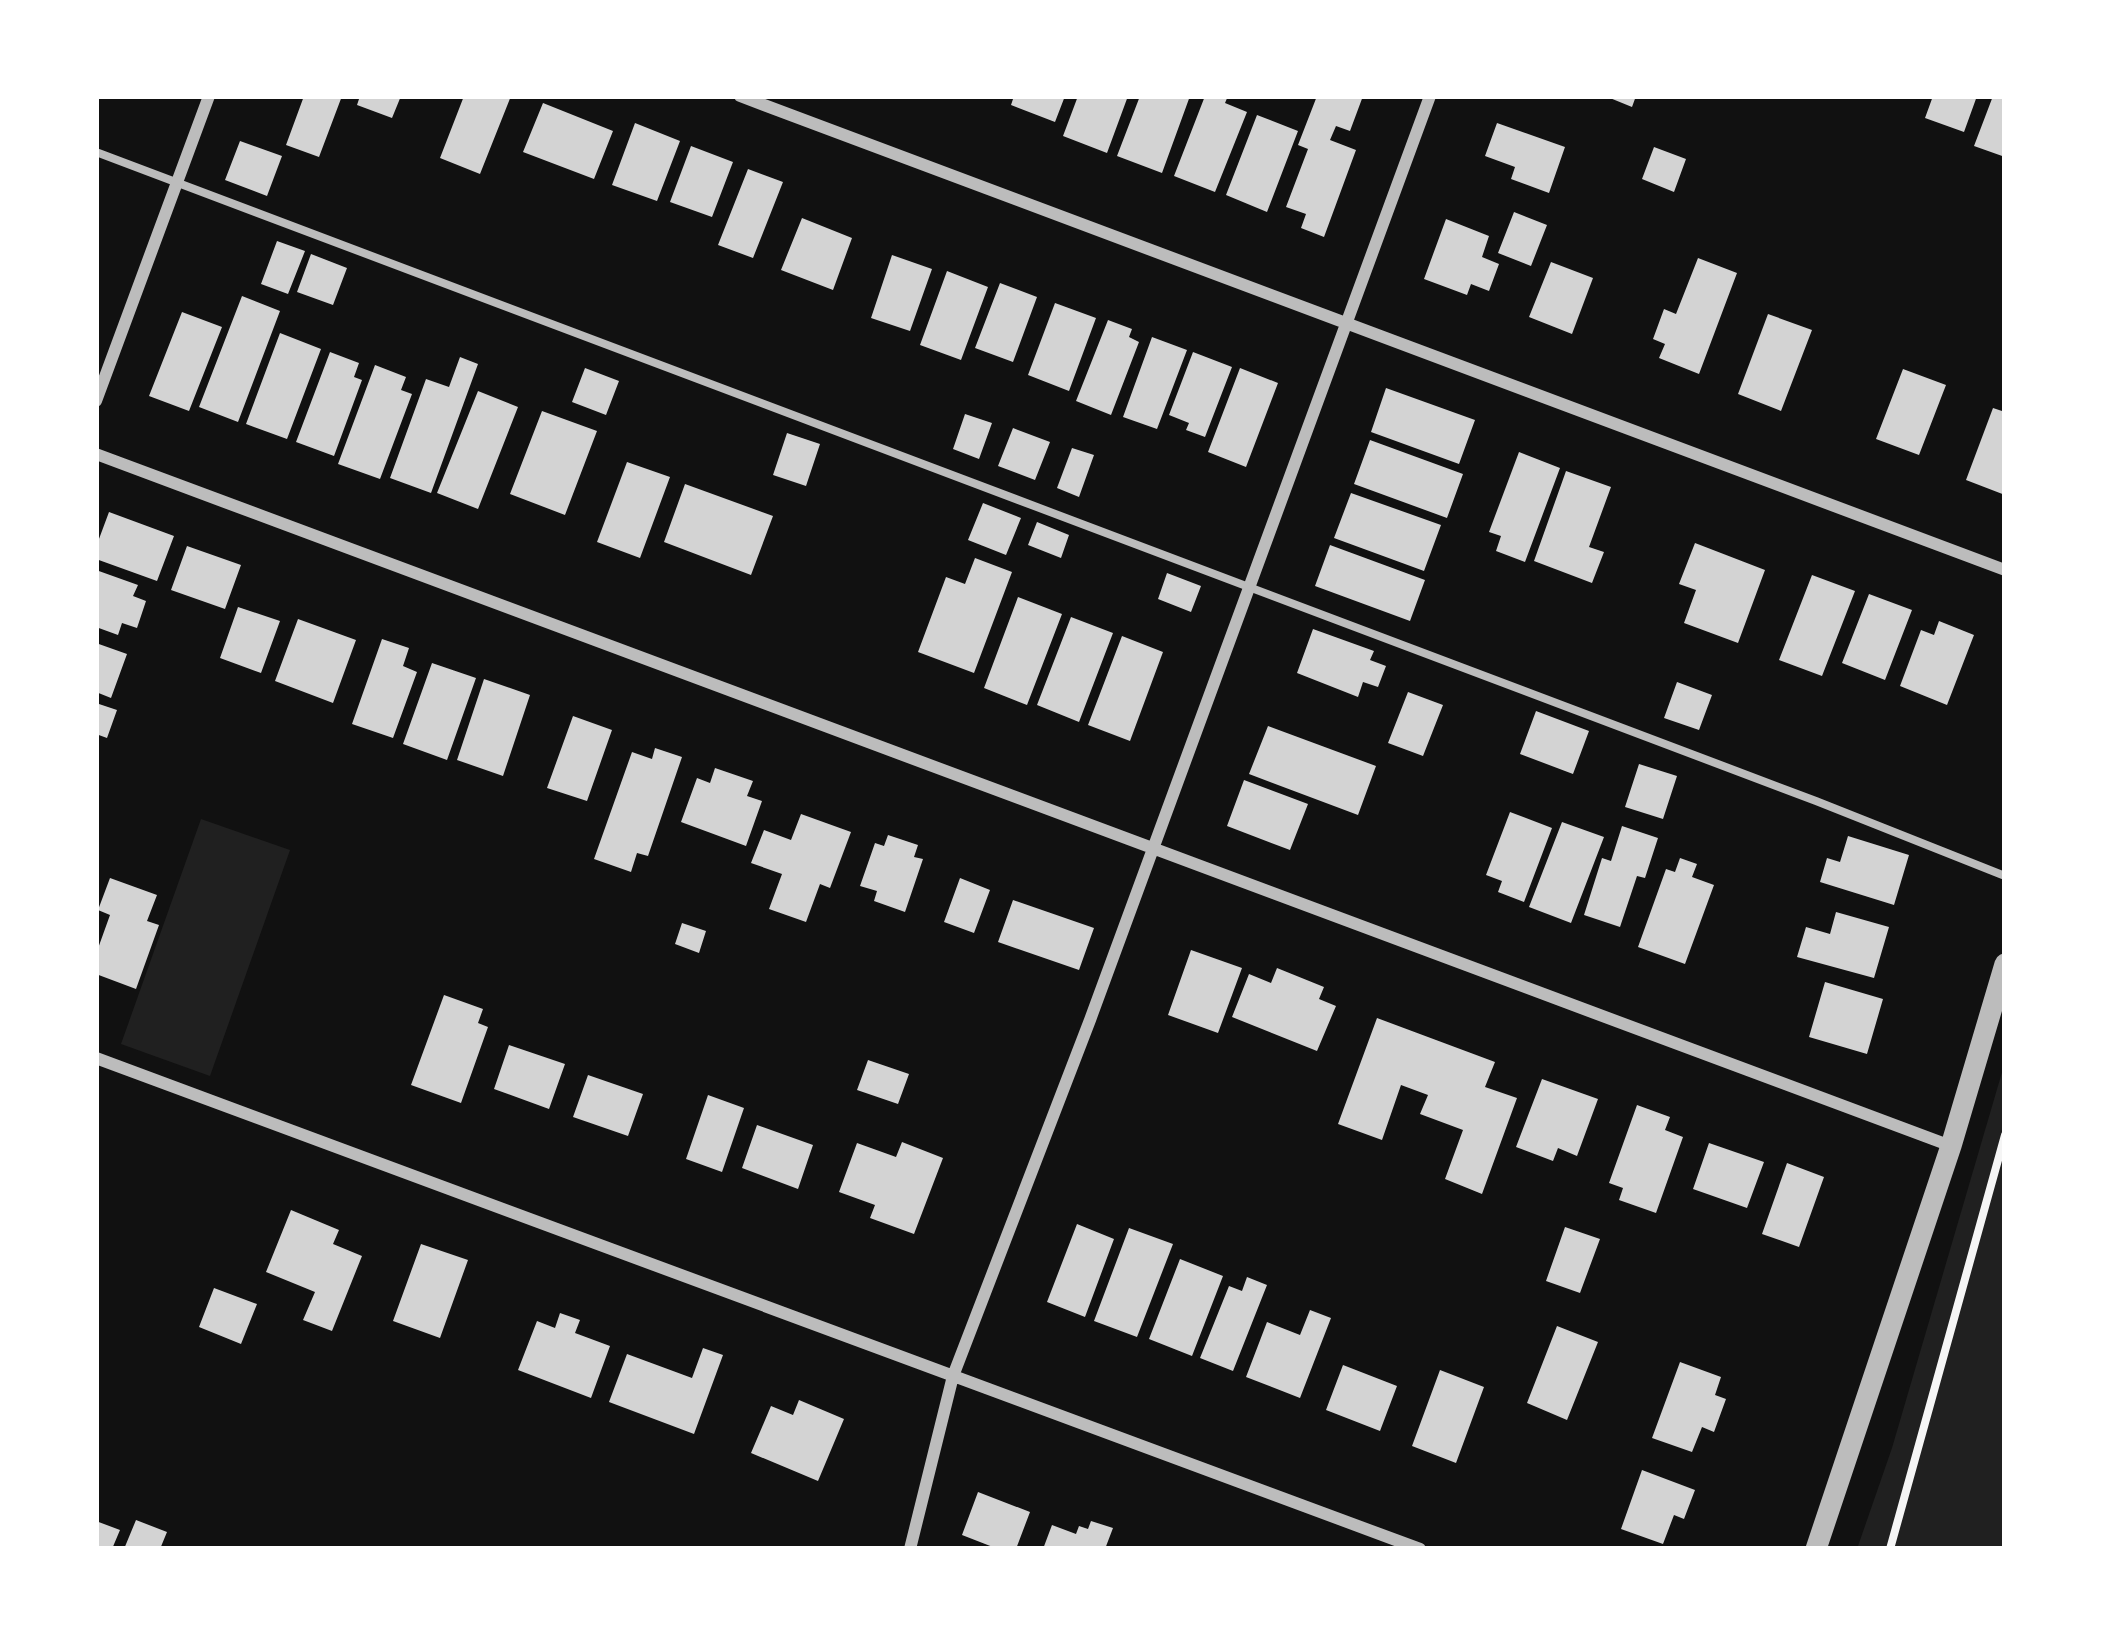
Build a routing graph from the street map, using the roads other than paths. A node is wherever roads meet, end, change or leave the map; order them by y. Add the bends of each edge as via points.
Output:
1 (209, 96) edge
2 (740, 96) edge
3 (1430, 96) edge
4 (96, 152) edge
5 (177, 182) junction
6 (1346, 323) junction
7 (96, 401) edge
8 (96, 454) edge
9 (2005, 570) edge
10 (1247, 587) junction
11 (1151, 847) junction
12 (2005, 876) edge
13 (2005, 964) edge
14 (96, 1058) edge
15 (1951, 1146) junction
16 (953, 1376) junction
17 (910, 1549) edge
18 (1420, 1549) edge
19 (1816, 1549) edge

1 - 5 street
2 - 6 street
3 - 6 street
4 - 5 lane
5 - 7 street
5 - 10 lane
6 - 9 street
6 - 10 street
8 - 11 street
10 - 11 street
10 - 12 lane
11 - 15 street
11 - 16 street
13 - 15 street
14 - 16 street
15 - 19 street
16 - 17 street
16 - 18 street

